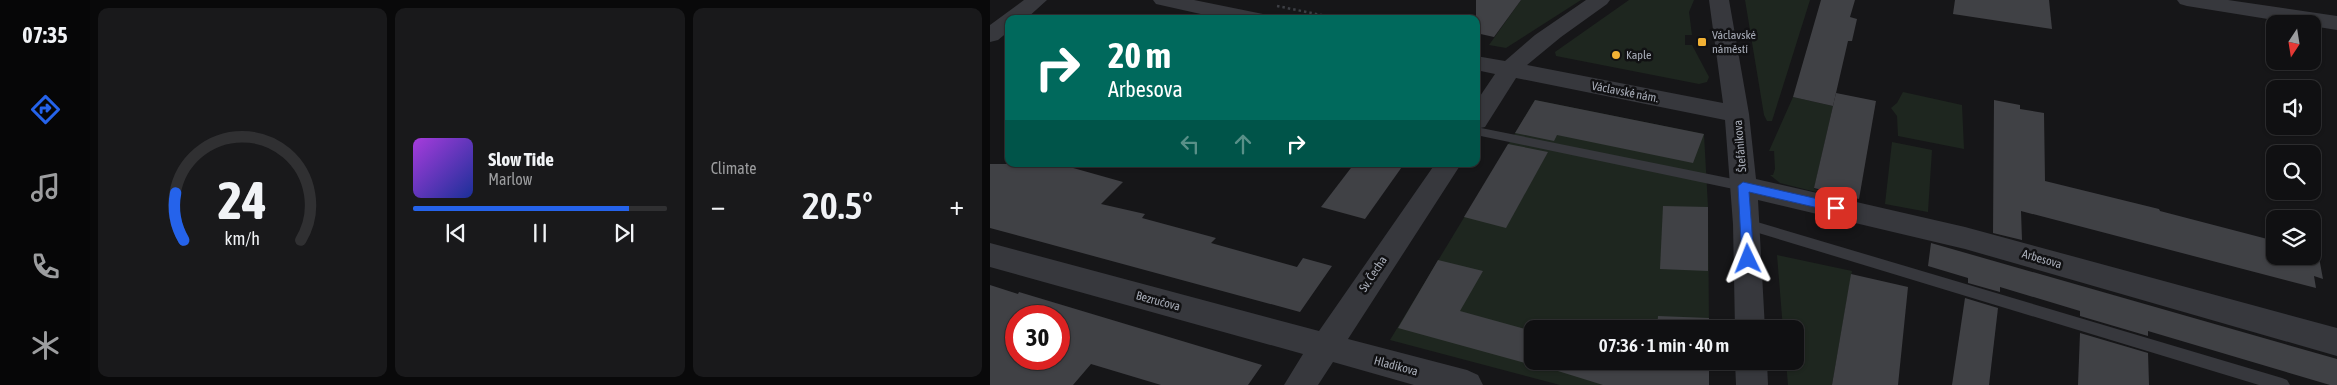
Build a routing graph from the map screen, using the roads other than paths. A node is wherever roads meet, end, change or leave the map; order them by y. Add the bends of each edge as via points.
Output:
1 (1037, 0) edge
2 (1163, 0) edge
3 (1600, 0) edge
4 (1719, 0) edge
5 (2187, 0) edge
6 (1016, 15) edge
7 (1236, 15) edge
8 (2337, 23) edge
9 (1480, 64) edge
10 (1511, 70) junction
11 (1737, 114) junction
12 (1480, 115) edge
13 (1480, 132) edge
14 (1446, 167) edge
15 (1743, 186) junction
16 (1747, 224) junction
17 (990, 255) edge
18 (1750, 320) edge
19 (2337, 342) edge
20 (1325, 346) junction
21 (1751, 370) edge
22 (1300, 385) edge
23 (1467, 385) edge
24 (1752, 385) edge
25 (2282, 385) edge

1 - 6 street
2 - 7 street
3 - 10 street via 1536,46
4 - 11 street
5 - 8 street
9 - 10 street, Václavské nám.
10 - 11 street, Václavské nám.
10 - 12 street
11 - 15 street, Štefánikova
13 - 15 lane
14 - 20 street, Sv. Čecha
15 - 16 street, Štefánikova
15 - 19 street, Arbesova via 1965,238
16 - 18 street, Štefánikova
16 - 25 lane
17 - 20 street, Bezručova
20 - 22 street, Sv. Čecha
20 - 23 street, Hladíkova
21 - 24 street

